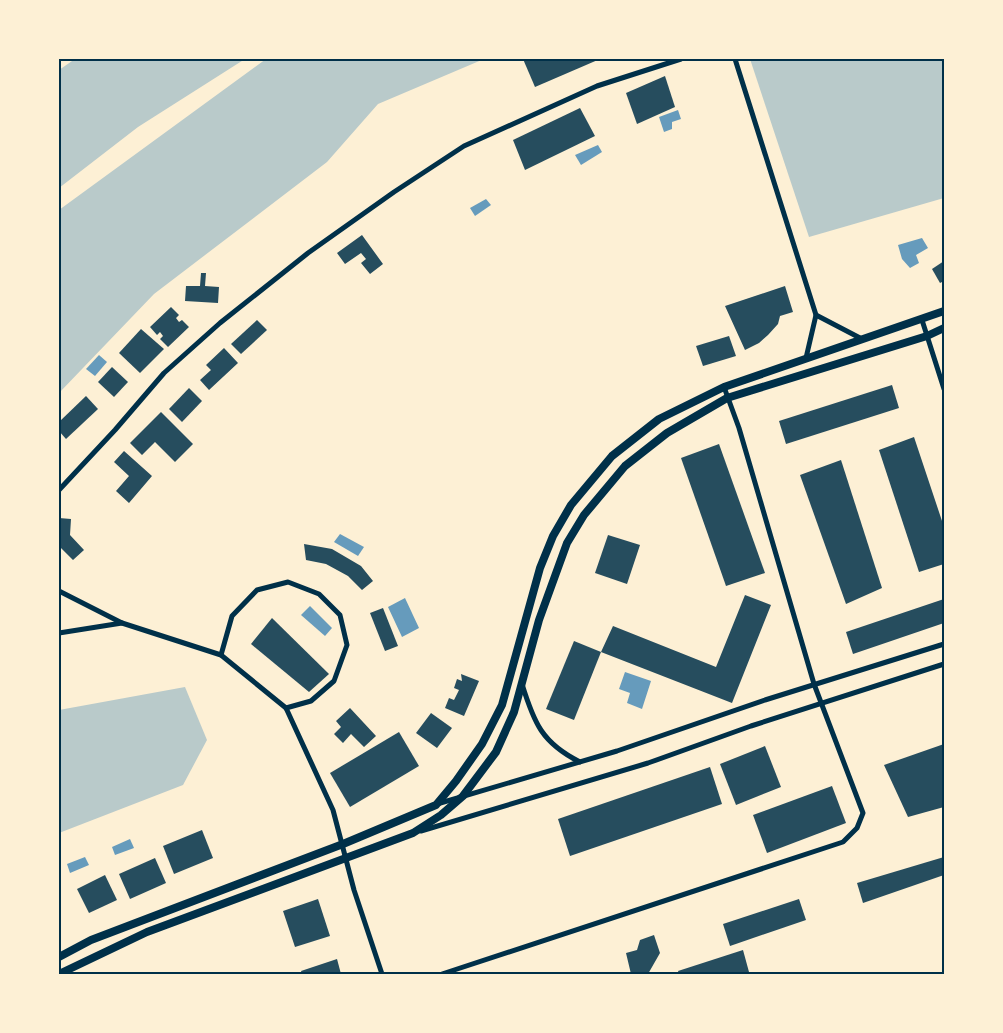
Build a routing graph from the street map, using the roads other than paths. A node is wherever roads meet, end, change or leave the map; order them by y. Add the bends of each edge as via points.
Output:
1 (681, 59) edge
2 (735, 59) edge
3 (944, 311) edge
4 (816, 315) junction
5 (922, 320) junction
6 (944, 328) edge
7 (927, 336) junction
8 (862, 339) junction
9 (806, 358) junction
10 (724, 387) junction
11 (944, 389) edge
12 (727, 398) junction
13 (59, 490) edge
14 (59, 590) edge
15 (122, 623) junction
16 (59, 633) edge
17 (944, 644) edge
18 (221, 654) junction
19 (944, 664) edge
20 (522, 684) junction
21 (814, 684) junction
22 (821, 704) junction
23 (286, 708) junction
24 (580, 762) junction
25 (463, 796) junction
26 (436, 805) junction
27 (413, 833) junction
28 (343, 844) junction
29 (346, 858) junction
30 (59, 957) edge
31 (59, 974) edge
32 (382, 974) edge
33 (442, 974) edge

1 - 13 street via 597,86 464,146 394,192 308,253 164,373
2 - 4 street
3 - 5 main road
4 - 8 street
4 - 9 street
5 - 7 street
5 - 8 main road
6 - 7 main road
7 - 11 street
7 - 12 main road
8 - 9 main road
9 - 10 main road
10 - 12 street
10 - 26 main road via 659,419 612,456 571,505 540,568 502,705 482,744
12 - 20 main road via 667,433 625,466 584,515 567,543 555,574
12 - 21 street via 739,428
14 - 15 street
15 - 16 street
15 - 18 street
17 - 21 street
18 - 23 street
18 - 23 street via 232,616 257,590 288,582 319,594 340,615 347,646 334,682 312,701
19 - 22 street
20 - 24 street via 532,714 545,738
20 - 25 main road via 514,712 496,752
21 - 22 street
21 - 24 street
22 - 27 street via 648,762
22 - 33 street via 863,813 857,828 843,842
23 - 28 street via 333,810
24 - 25 street
25 - 26 street
25 - 27 main road via 441,816
26 - 28 main road
27 - 29 main road
28 - 29 street
28 - 30 main road via 91,940
29 - 31 main road via 147,932
29 - 32 street

